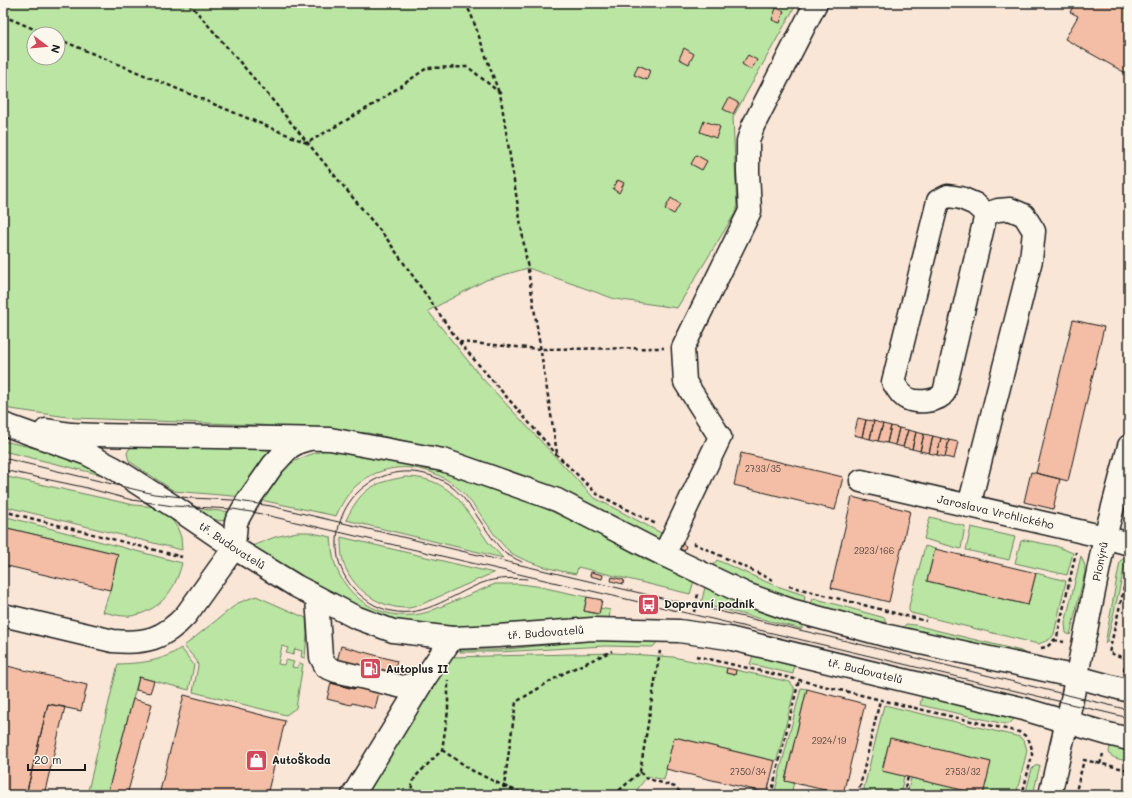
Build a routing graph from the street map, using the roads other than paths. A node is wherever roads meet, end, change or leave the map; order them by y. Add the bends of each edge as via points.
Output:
1 (816, 3) edge
2 (986, 214) junction
3 (3, 424) edge
4 (309, 439) junction
5 (1129, 446) edge
6 (861, 481) dead end
7 (969, 506) junction
8 (1105, 537) junction
9 (1129, 544) edge
10 (234, 548) junction
11 (664, 555) junction
12 (317, 598) junction
13 (6, 619) edge
14 (452, 638) junction
15 (1076, 677) junction
16 (423, 681) junction
17 (1129, 692) edge
18 (1067, 722) junction
19 (1129, 739) edge
20 (353, 795) edge
21 (1050, 795) edge

1 - 11 street via 753,126 748,141 750,211 682,348 685,382 720,437
2 - 2 street via 976,204 961,198 948,196 938,201 893,382 900,393 908,399 923,402 937,399 944,394
2 - 7 street via 1010,209 1024,214 1034,231 1031,260
3 - 4 street, tř. Budovatelů via 71,434
3 - 10 street, tř. Budovatelů via 87,454 114,468
4 - 10 street via 299,442 284,453 247,502 234,529
4 - 11 street, tř. Budovatelů via 330,439 443,460 557,500
5 - 8 street, Pionýrů
6 - 7 street, Jaroslava Vrchlického
7 - 8 street, Jaroslava Vrchlického
8 - 9 street, Jaroslava Vrchlického
8 - 15 street, Pionýrů
10 - 12 street, tř. Budovatelů
10 - 13 street via 178,624 152,639 132,642 113,640
11 - 15 street, tř. Budovatelů via 746,594 791,610 884,635
12 - 14 street, tř. Budovatelů via 355,617 393,631
12 - 16 street via 321,657 326,667 403,687
14 - 16 street
14 - 18 street, tř. Budovatelů via 592,629 679,631 728,638 1006,704
15 - 17 street, tř. Budovatelů
15 - 18 street, Pionýrů
16 - 20 street
18 - 19 street, tř. Budovatelů
18 - 21 street, Pionýrů

